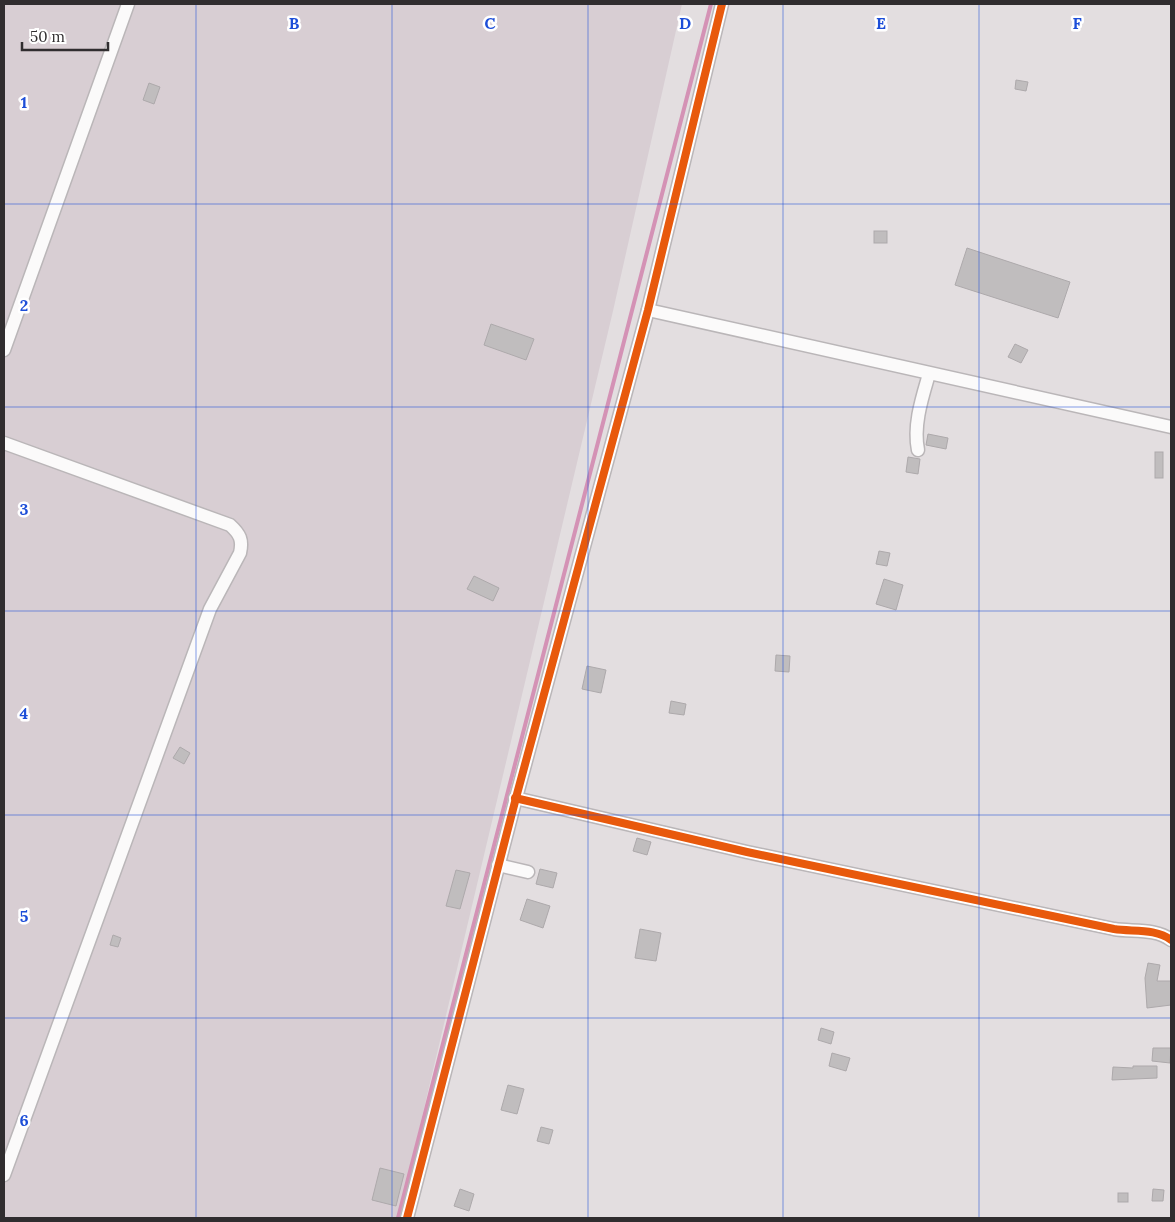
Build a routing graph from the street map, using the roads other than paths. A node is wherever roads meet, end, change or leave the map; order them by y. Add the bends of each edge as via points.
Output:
1 (128, 4) edge
2 (722, 4) edge
3 (648, 310) junction
4 (4, 350) edge
5 (929, 374) junction
6 (1171, 426) edge
7 (4, 443) edge
8 (918, 450) dead end
9 (515, 798) junction
10 (498, 865) junction
11 (528, 872) dead end
12 (1171, 940) edge
13 (4, 1175) edge
14 (408, 1218) edge

1 - 4 street
2 - 3 street
3 - 5 street
3 - 9 street
5 - 6 street
5 - 8 street via 920,407 916,439
7 - 13 street via 230,525 241,537 242,545 210,609
9 - 10 street
9 - 12 street via 747,852 1114,930 1164,935
10 - 11 street
10 - 14 street

